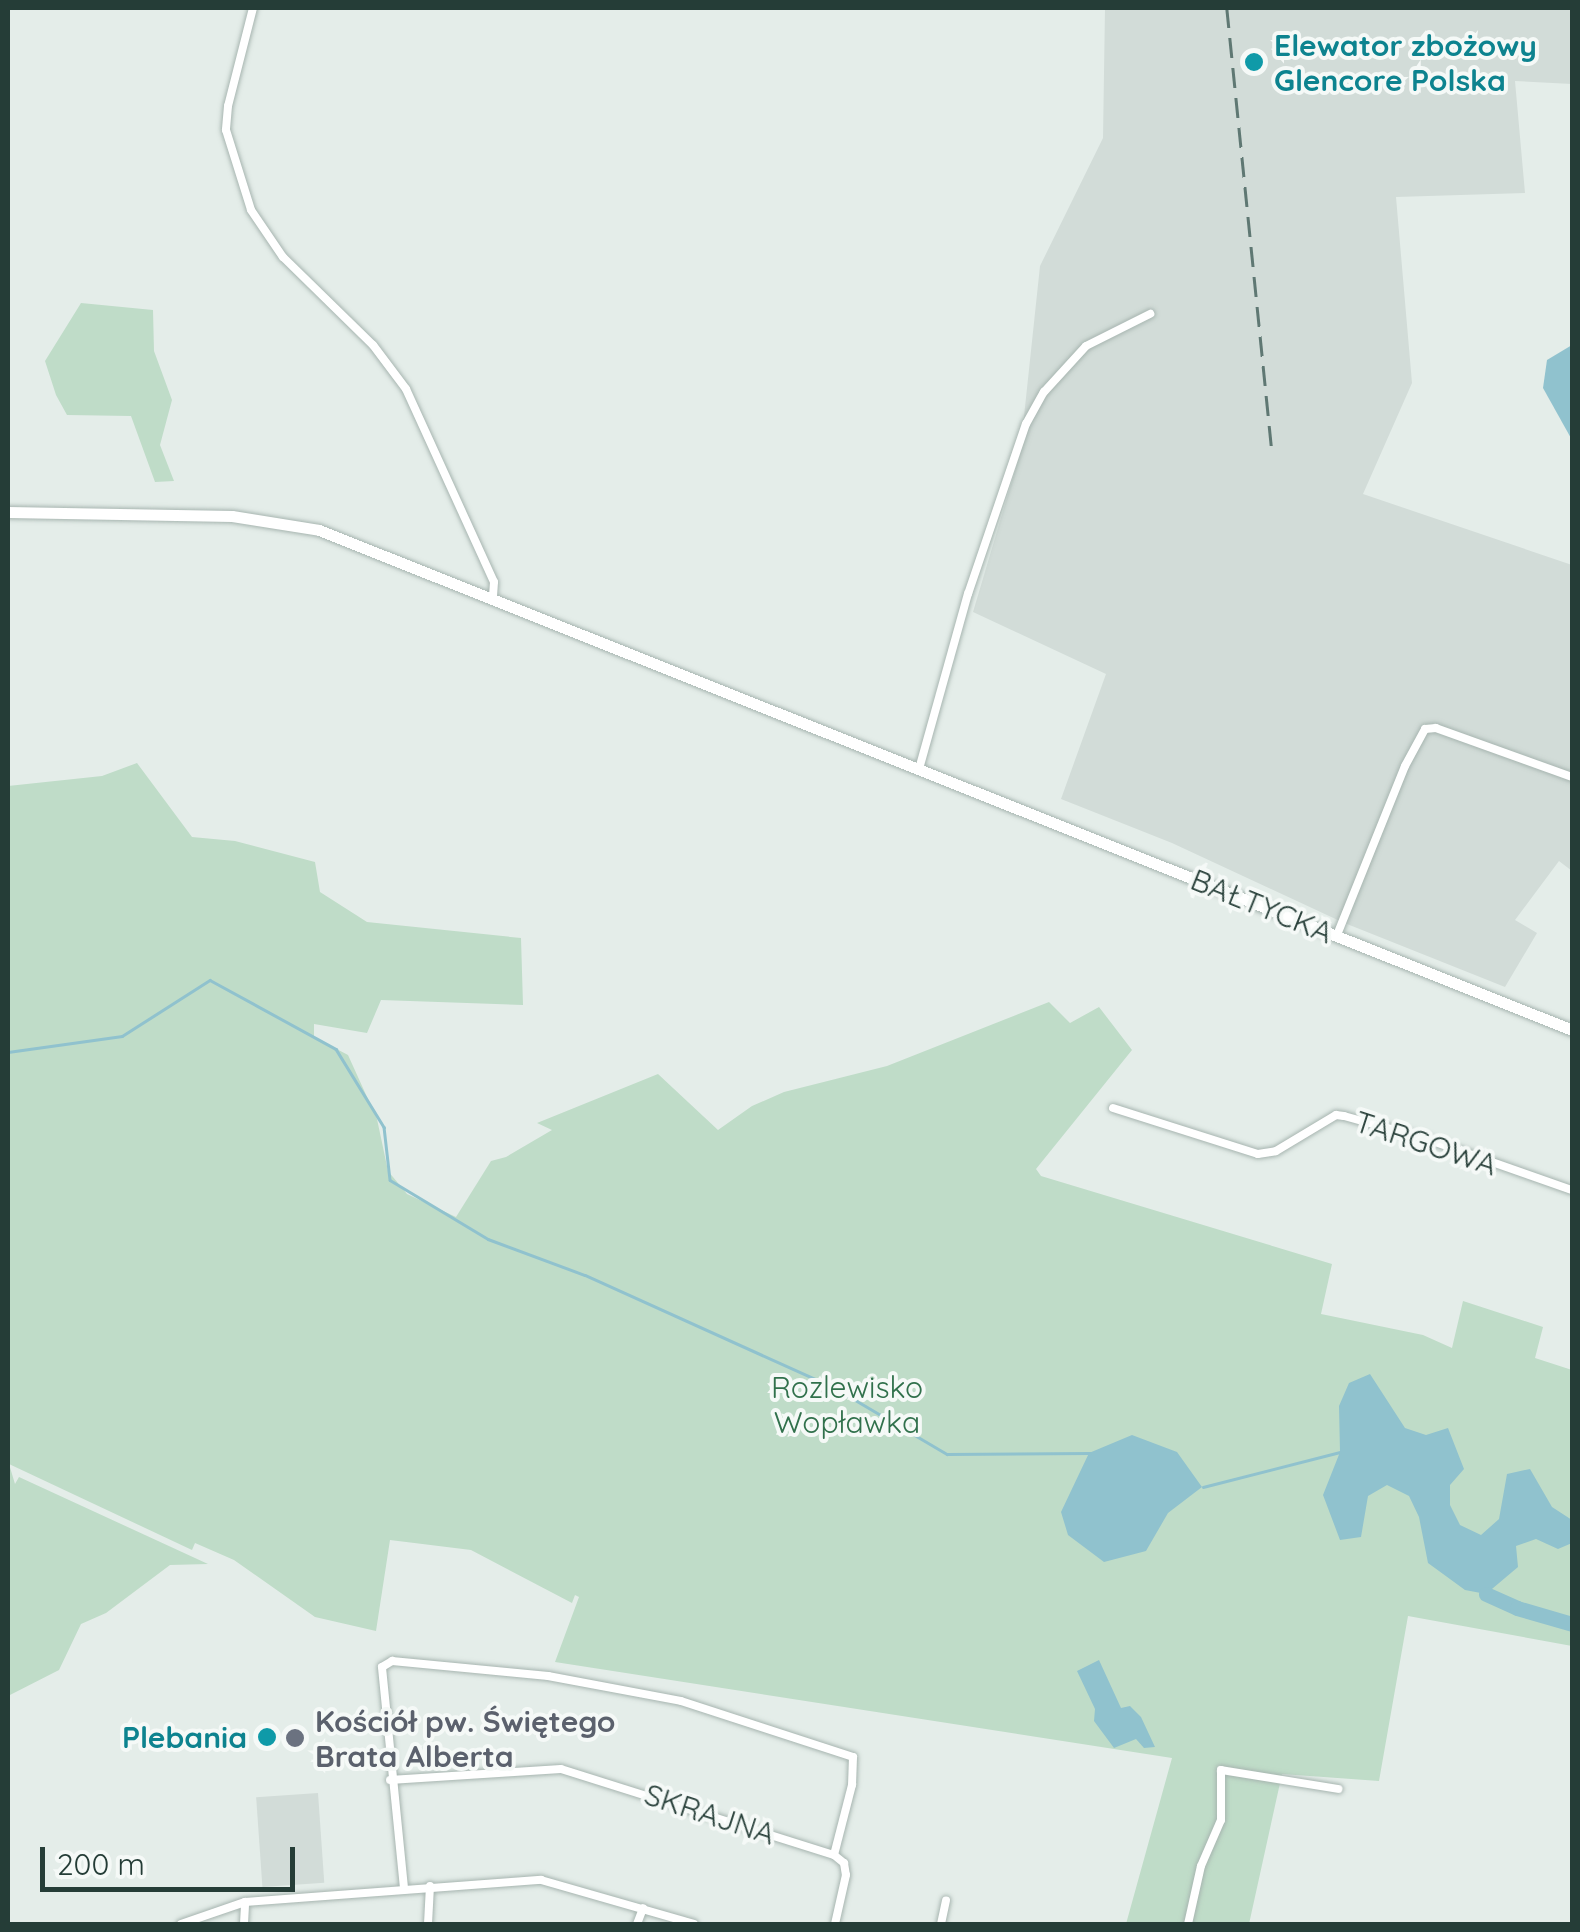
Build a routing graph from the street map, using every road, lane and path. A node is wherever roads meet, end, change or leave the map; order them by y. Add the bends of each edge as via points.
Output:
1 (253, 8) edge
2 (1150, 314) dead end
3 (8, 512) edge
4 (493, 598) junction
5 (919, 770) junction
6 (1572, 777) edge
7 (1337, 936) junction
8 (1572, 1030) edge
9 (1114, 1108) dead end
10 (1572, 1190) edge
11 (390, 1780) junction
12 (1338, 1789) dead end
13 (834, 1855) junction
14 (430, 1886) junction
15 (404, 1888) junction
16 (946, 1901) dead end
17 (245, 1902) junction
18 (643, 1908) junction
19 (181, 1924) edge
20 (244, 1924) edge
21 (428, 1924) edge
22 (637, 1924) edge
23 (694, 1924) edge
24 (834, 1924) edge
25 (941, 1924) edge
26 (1188, 1924) edge

1 - 4 street via 226,130 250,210 282,257 374,345 406,388 494,582
2 - 5 street via 1078,353 1026,424 968,594
3 - 4 main road, BAŁTYCKA via 287,522
4 - 5 main road, BAŁTYCKA
5 - 7 main road, BAŁTYCKA
6 - 7 street via 1426,729
7 - 8 main road, BAŁTYCKA
9 - 10 street, TARGOWA via 1258,1154 1344,1116
11 - 13 street, SKRAJNA via 561,1769
11 - 13 street via 382,1667 392,1662 548,1676 681,1702 853,1756
11 - 15 street
12 - 26 street via 1221,1770 1221,1820 1201,1866
13 - 24 street via 846,1875
14 - 15 street
14 - 18 street via 541,1880
14 - 21 street
15 - 17 street
16 - 25 street
17 - 19 street
17 - 20 street
18 - 22 street
18 - 23 street

